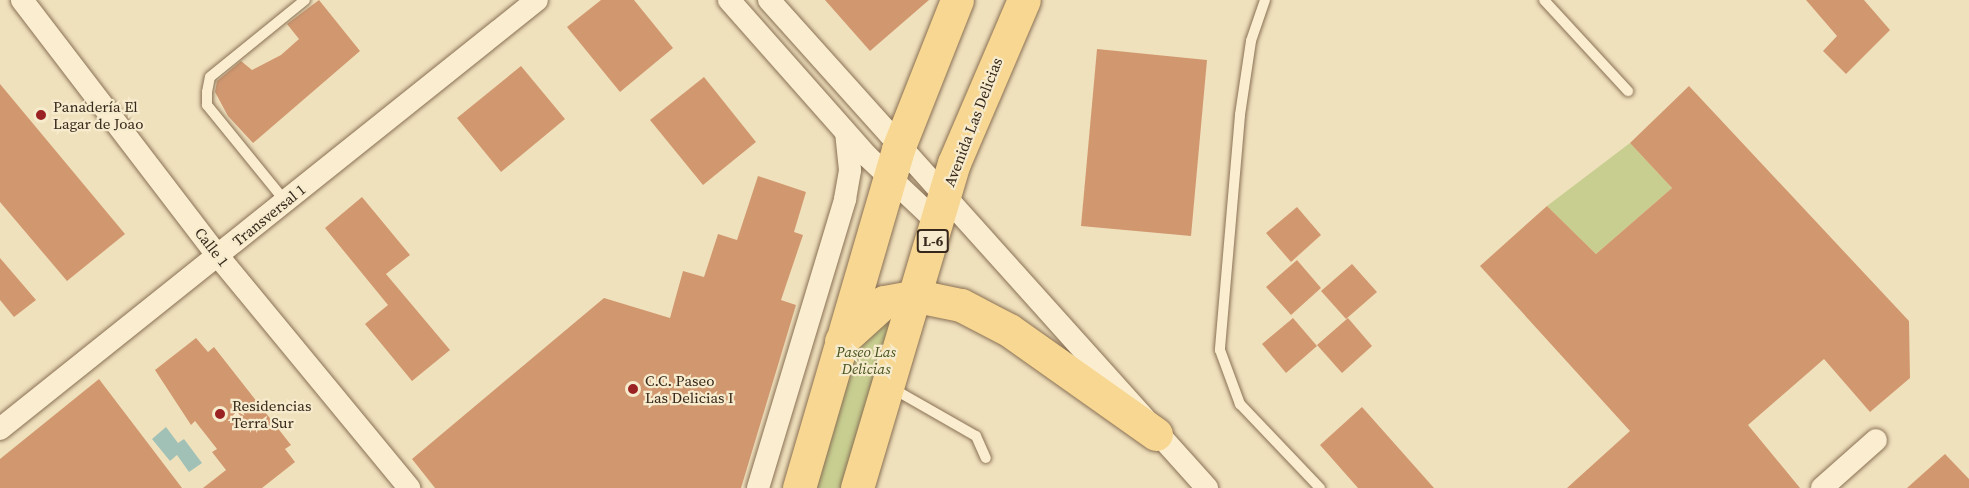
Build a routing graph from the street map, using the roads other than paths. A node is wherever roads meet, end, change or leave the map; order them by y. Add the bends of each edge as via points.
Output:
1 (22, 0) edge
2 (305, 0) edge
3 (537, 0) edge
4 (729, 0) edge
5 (770, 0) edge
6 (957, 0) edge
7 (1024, 0) edge
8 (1265, 0) edge
9 (1545, 0) edge
10 (1629, 91) dead end
11 (846, 133) junction
12 (894, 163) junction
13 (285, 201) junction
14 (941, 211) junction
15 (218, 256) junction
16 (917, 296) junction
17 (838, 344) junction
18 (890, 387) junction
19 (0, 429) edge
20 (1156, 434) junction
21 (1876, 440) dead end
22 (986, 459) dead end
23 (409, 488) edge
24 (758, 488) edge
25 (799, 488) edge
26 (857, 488) edge
27 (1207, 488) edge
28 (1320, 488) edge
29 (1822, 488) edge

1 - 15 street, Calle 1
2 - 13 lane via 210,77 207,92 207,105
3 - 13 street, Transversal 1
4 - 11 street
5 - 12 street
6 - 12 main road
7 - 14 main road, Avenida Las Delicias / L-6
8 - 28 lane via 1251,41 1240,115 1222,365 1240,404
9 - 10 lane
11 - 12 street
11 - 24 street via 850,170 845,199
12 - 14 street
12 - 14 street
12 - 17 main road
13 - 15 street, Transversal 1
14 - 16 main road, Avenida Las Delicias / L-6
14 - 20 street
15 - 19 street, Transversal 1
15 - 23 street, Calle 1
16 - 17 main road via 884,302
16 - 18 main road, Avenida Las Delicias / L-6
16 - 20 main road via 961,305 1009,330
17 - 25 main road
18 - 22 lane via 976,436
18 - 26 main road, Avenida Las Delicias / L-6
20 - 27 street
21 - 29 street

